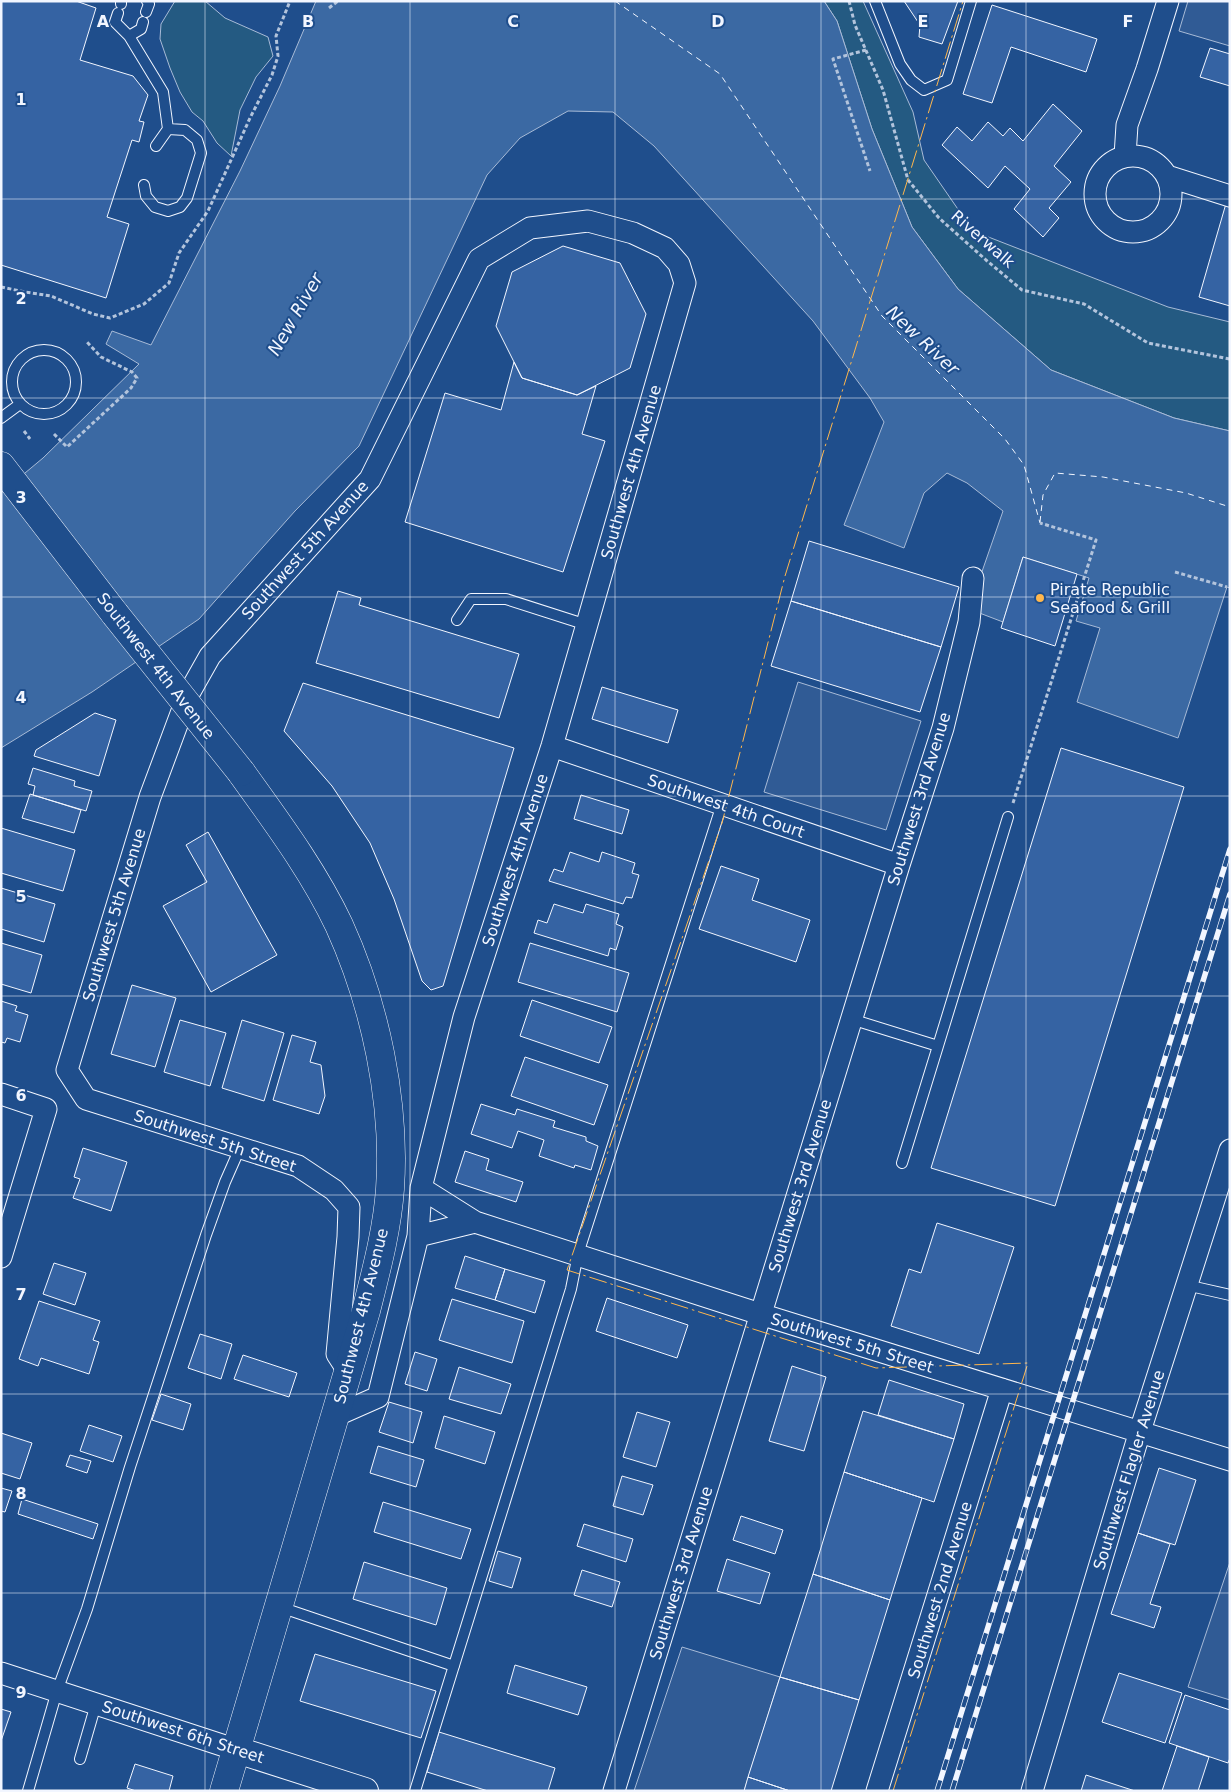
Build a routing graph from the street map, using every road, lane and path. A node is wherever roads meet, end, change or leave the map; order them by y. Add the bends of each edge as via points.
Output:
1 (147, 1) edge
2 (338, 1) edge
3 (849, 1) edge
4 (875, 1) edge
5 (971, 1) edge
6 (1168, 1) edge
7 (120, 6) edge
8 (328, 8) dead end
9 (129, 36) junction
10 (866, 50) junction
11 (168, 129) junction
12 (156, 146) dead end
13 (1125, 156) junction
14 (870, 171) dead end
15 (1167, 176) junction
16 (144, 185) dead end
17 (1230, 196) edge
18 (685, 283) joint
19 (86, 341) dead end
20 (1230, 359) edge
21 (20, 404) junction
22 (1, 418) edge
23 (24, 431) dead end
24 (54, 434) dead end
25 (30, 439) dead end
26 (1, 466) edge
27 (1040, 523) dead end
28 (1176, 572) dead end
29 (973, 578) dead end
30 (1227, 587) dead end
31 (457, 620) dead end
32 (587, 625) junction
33 (552, 746) junction
34 (722, 804) junction
35 (1008, 817) joint
36 (899, 865) junction
37 (851, 1019) junction
38 (938, 1046) junction
39 (67, 1070) joint
40 (1, 1094) edge
41 (240, 1148) junction
42 (1230, 1150) edge
43 (902, 1162) dead end
44 (421, 1188) junction
45 (475, 1222) junction
46 (418, 1236) junction
47 (578, 1254) junction
48 (1, 1257) edge
49 (1186, 1285) junction
50 (1230, 1295) edge
51 (760, 1314) junction
52 (348, 1371) junction
53 (1002, 1389) junction
54 (335, 1416) junction
55 (1140, 1431) junction
56 (1230, 1460) edge
57 (279, 1607) junction
58 (454, 1666) junction
59 (1, 1673) edge
60 (57, 1691) junction
61 (96, 1704) junction
62 (237, 1750) junction
63 (80, 1759) dead end
64 (28, 1791) edge
65 (224, 1791) edge
66 (365, 1791) edge
67 (415, 1791) edge
68 (614, 1791) edge
69 (877, 1791) edge
70 (1032, 1791) edge

1 - 9 lane via 149,4 141,29
2 - 8 path
3 - 10 path, Riverwalk
4 - 5 lane via 900,64 911,80 924,90 947,80
6 - 13 street via 1127,125
7 - 9 lane via 115,22
9 - 11 lane via 163,92
10 - 14 path via 833,59
10 - 20 path, Riverwalk via 883,90 908,180 939,218 986,260 1022,290 1084,304 1148,343
11 - 12 lane
11 - 16 lane via 185,130 198,140 201,153 187,198 180,207 168,211 155,207 146,196
13 - 15 street via 1149,159
13 - 15 street via 1103,168 1094,192 1101,216 1122,231 1135,232 1158,223 1170,201
15 - 17 street
18 - 32 street, Southwest 4th Avenue
18 - 39 street, Southwest 5th Avenue via 679,264 665,248 633,233 588,221 530,228 480,259 370,479 210,656 188,695 150,796
19 - 24 path via 101,357 138,378 132,388 67,447
21 - 21 lane via 33,413 43,414 62,408 72,396 76,379 73,368 57,353 46,350 26,356 18,362 12,381
21 - 22 lane
23 - 25 path
26 - 52 main road, Southwest 4th Avenue, bridge via 241,772 299,854 338,924 365,992 382,1066 390,1130 390,1189 382,1247
27 - 35 path via 1096,540
28 - 30 path
29 - 36 street, Southwest 3rd Avenue via 969,622 943,728
31 - 32 lane via 471,599 506,598
32 - 33 street, Southwest 4th Avenue
33 - 34 street, Southwest 4th Court
33 - 44 street, Southwest 4th Avenue via 464,1017
34 - 36 street, Southwest 4th Court
34 - 47 lane
35 - 38 lane
36 - 37 street, Southwest 3rd Avenue
37 - 38 lane
37 - 51 street, Southwest 3rd Avenue
38 - 43 lane
39 - 41 street, Southwest 5th Street via 86,1099
40 - 48 street via 46,1109
41 - 52 street, Southwest 5th Street via 298,1166 334,1190 349,1207 337,1354
41 - 60 lane via 206,1235 87,1609
42 - 49 street, Southwest Flagler Avenue
44 - 45 street, Southwest 5th Street
44 - 46 street, Southwest 4th Avenue
45 - 46 street
45 - 47 street, Southwest 5th Street
46 - 54 street, Southwest 4th Avenue via 378,1397
47 - 51 street, Southwest 5th Street
47 - 58 lane via 571,1289
49 - 50 lane
49 - 55 street, Southwest Flagler Avenue
51 - 53 street, Southwest 5th Street
51 - 68 street, Southwest 3rd Avenue
52 - 54 main road, Southwest 4th Avenue
53 - 55 street, Southwest 5th Street
53 - 69 street, Southwest 2nd Avenue
54 - 57 main road, Southwest 4th Avenue
55 - 56 street, Southwest 5th Street
55 - 70 street, Southwest Flagler Avenue
57 - 58 lane
57 - 62 main road, Southwest 4th Avenue
58 - 67 lane
59 - 60 street, Southwest 6th Street
60 - 61 street, Southwest 6th Street
60 - 64 lane
61 - 62 street, Southwest 6th Street
61 - 63 lane
62 - 65 main road, Southwest 4th Avenue
62 - 66 street, Southwest 6th Street

